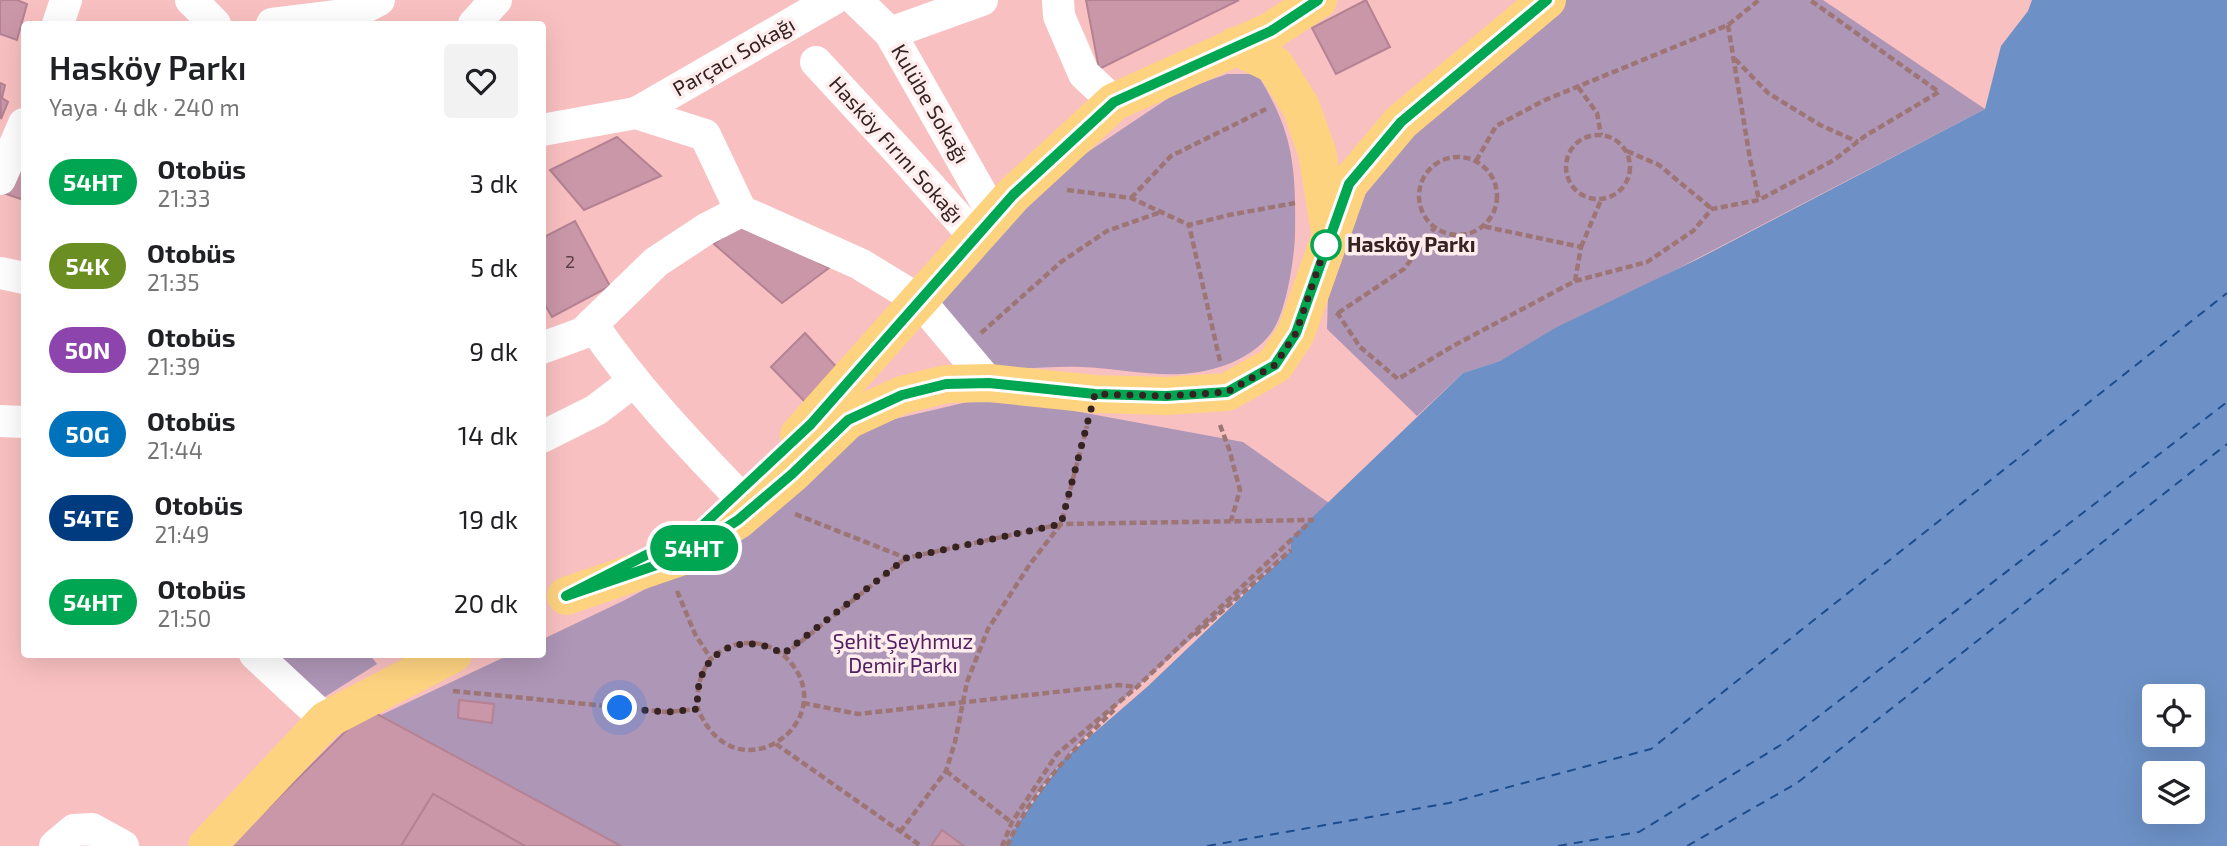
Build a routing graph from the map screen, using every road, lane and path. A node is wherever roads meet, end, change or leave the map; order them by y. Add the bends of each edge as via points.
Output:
1 (66, 0) edge
2 (191, 0) edge
3 (379, 0) edge
4 (496, 0) edge
5 (832, 0) edge
6 (856, 0) edge
7 (982, 0) edge
8 (1058, 0) edge
9 (1318, 0) edge
10 (1547, 0) edge
11 (1759, 0) edge
12 (1810, 0) edge
13 (59, 21) edge
14 (212, 21) edge
15 (296, 21) edge
16 (477, 21) edge
17 (1728, 25) junction
18 (890, 33) junction
19 (1236, 46) junction
20 (1734, 57) junction
21 (816, 62) dead end
22 (1578, 87) junction
23 (1295, 96) junction
24 (1114, 102) junction
25 (636, 113) junction
26 (546, 129) edge
27 (21, 131) edge
28 (1601, 135) junction
29 (1858, 142) junction
30 (1626, 151) junction
31 (1476, 161) junction
32 (0, 179) edge
33 (1024, 184) junction
34 (1131, 198) junction
35 (1601, 199) junction
36 (1759, 200) junction
37 (1712, 209) junction
38 (741, 211) junction
39 (1161, 212) junction
40 (1327, 216) junction
41 (1189, 225) junction
42 (1482, 226) junction
43 (985, 227) junction
44 (1435, 227) junction
45 (1581, 247) junction
46 (0, 273) edge
47 (21, 277) edge
48 (1575, 281) junction
49 (919, 300) junction
50 (1324, 318) junction
51 (592, 324) junction
52 (546, 347) edge
53 (961, 351) junction
54 (634, 381) junction
55 (989, 383) junction
56 (1095, 394) junction
57 (1227, 406) junction
58 (0, 421) edge
59 (21, 422) edge
60 (546, 435) edge
61 (749, 497) junction
62 (1231, 521) junction
63 (1061, 524) junction
64 (1291, 550) dead end
65 (906, 558) junction
66 (666, 562) junction
67 (554, 603) edge
68 (783, 654) junction
69 (259, 658) edge
70 (711, 659) junction
71 (449, 672) edge
72 (1137, 687) junction
73 (963, 702) junction
74 (803, 703) junction
75 (698, 709) junction
76 (326, 720) junction
77 (776, 744) junction
78 (946, 771) junction
79 (1012, 822) junction
80 (900, 832) junction
81 (55, 846) edge
82 (123, 846) edge
83 (207, 846) edge
84 (921, 846) edge
85 (1002, 846) edge
86 (1007, 846) edge

1 - 13 street
2 - 14 street
3 - 15 street via 352,14
4 - 16 street
5 - 25 street, Parçacı Sokağı
6 - 18 street, Kulübe Sokağı
7 - 18 street
8 - 24 street via 1059,16 1084,74
9 - 19 main road via 1271,31
10 - 40 main road via 1401,122
11 - 17 path
12 - 29 path via 1939,92
17 - 20 path
17 - 22 path
18 - 43 street, Kulübe Sokağı
19 - 23 main road via 1275,65
19 - 24 main road
20 - 29 path via 1768,93
20 - 36 path
21 - 43 street, Hasköy Fırını Sokağı via 901,153
22 - 28 path via 1597,113
22 - 31 path via 1496,125
23 - 34 path via 1171,156
23 - 40 main road via 1317,152
24 - 33 main road
25 - 26 street
25 - 38 street via 705,135
27 - 32 street
28 - 30 path via 1620,143
28 - 35 path via 1590,135 1573,146 1566,165 1567,176 1580,194
29 - 36 path
30 - 35 path via 1630,161 1627,181
30 - 37 path via 1659,165
31 - 42 path via 1487,169 1497,192 1491,217
31 - 44 path via 1451,157 1429,170 1422,181 1421,206
33 - 34 path
33 - 43 main road
34 - 39 path
35 - 45 path
36 - 37 path
37 - 48 path via 1693,230 1647,262
38 - 49 street via 860,264
38 - 51 street via 656,261
39 - 41 path
39 - 53 path via 1107,231 1061,262
40 - 41 path via 1229,215
40 - 50 main road
41 - 57 path
42 - 44 path via 1459,235
42 - 45 path
43 - 49 main road
44 - 50 path via 1404,269
45 - 48 path
46 - 47 street
48 - 50 path via 1398,379
49 - 53 street
49 - 61 main road
50 - 57 main road via 1296,333 1275,365
51 - 52 street via 583,333
51 - 54 street
53 - 55 street
54 - 60 street via 596,410
54 - 61 street via 688,443
55 - 56 main road
55 - 61 main road via 946,384 902,395 848,420
56 - 57 main road via 1166,396
56 - 63 path
57 - 62 path via 1218,420 1240,490
58 - 59 street
61 - 65 path
61 - 66 main road via 738,520
61 - 67 main road
62 - 63 path
62 - 72 path via 1311,520
63 - 65 path
63 - 73 path via 988,629
64 - 72 path
65 - 68 path
66 - 67 main road
66 - 70 path via 695,634
68 - 70 path via 757,643 739,644
68 - 74 path via 799,675
69 - 76 street
70 - 75 path via 699,677
71 - 75 path via 667,712
71 - 76 main road
72 - 73 path via 1119,685
72 - 79 path via 1057,754
72 - 86 path via 1064,759
73 - 74 path via 858,714
73 - 78 path
74 - 77 path via 793,729
75 - 77 path via 704,725 728,746 754,751
76 - 83 main road
77 - 80 path
78 - 79 path
78 - 80 path
79 - 85 path
80 - 84 path
81 - 82 street via 74,830 92,829

